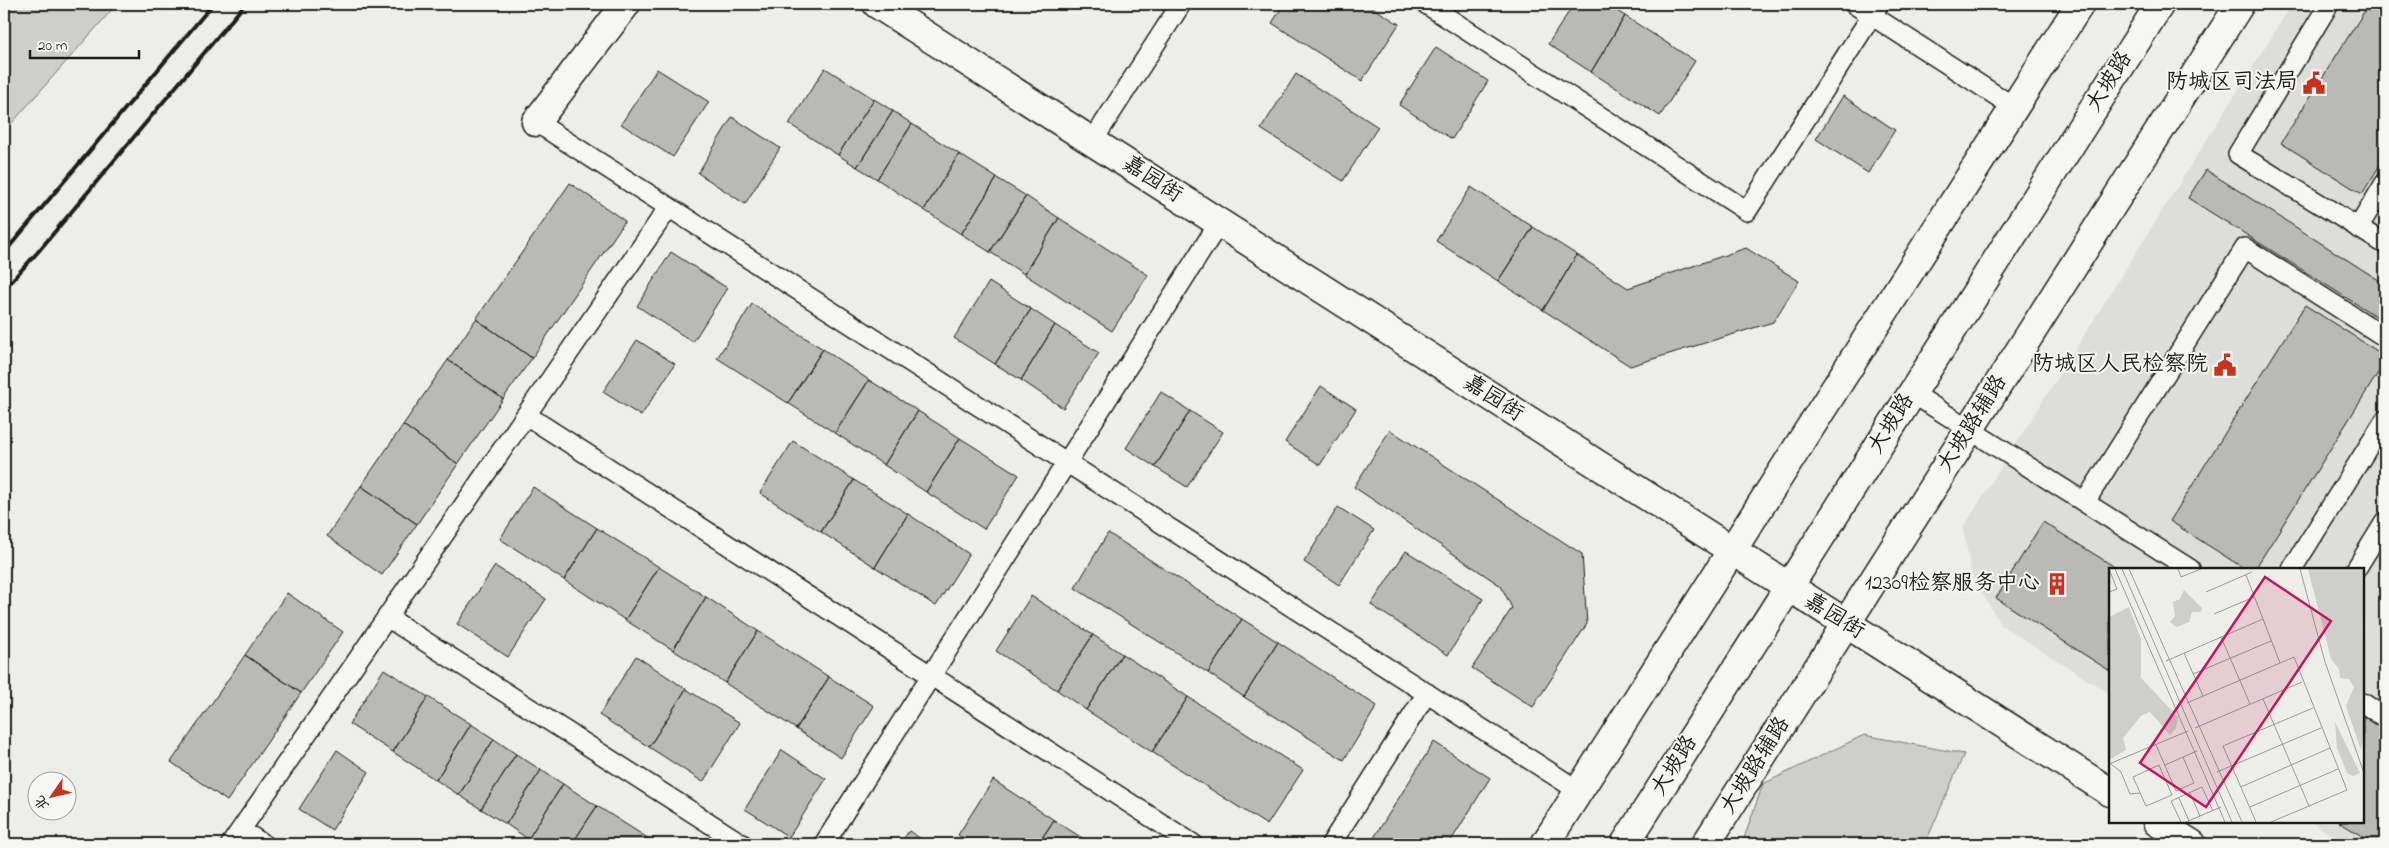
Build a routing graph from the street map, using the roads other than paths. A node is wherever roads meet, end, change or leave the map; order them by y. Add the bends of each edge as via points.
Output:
1 (626, 4) edge
2 (877, 4) edge
3 (1180, 4) edge
4 (1426, 4) edge
5 (1854, 4) edge
6 (2080, 4) edge
7 (2160, 4) edge
8 (2240, 4) edge
9 (2330, 4) edge
10 (1876, 10) edge
11 (2014, 107) junction
12 (536, 122) joint
13 (1092, 142) junction
14 (2385, 183) edge
15 (669, 207) junction
16 (1218, 223) junction
17 (2358, 228) junction
18 (2385, 244) edge
19 (2385, 337) edge
20 (1912, 393) junction
21 (526, 415) junction
22 (2385, 420) edge
23 (1970, 430) junction
24 (1066, 462) junction
25 (2085, 502) junction
26 (2385, 522) edge
27 (1731, 552) junction
28 (2188, 568) edge
29 (2293, 568) edge
30 (2357, 568) edge
31 (1788, 588) junction
32 (387, 617) junction
33 (1845, 625) junction
34 (931, 676) junction
35 (1427, 693) junction
36 (2364, 705) edge
37 (2385, 718) edge
38 (1579, 791) junction
39 (2109, 791) edge
40 (2159, 823) edge
41 (236, 837) edge
42 (263, 844) edge
43 (742, 844) edge
44 (824, 844) edge
45 (1193, 844) edge
46 (1331, 844) edge
47 (1545, 844) edge
48 (1625, 844) edge
49 (1706, 844) edge
50 (2192, 844) edge

1 - 12 street
2 - 13 street, 嘉园街
3 - 13 lane
4 - 10 lane via 1748,210
5 - 10 lane
6 - 11 street
7 - 20 street, 大坡路
8 - 23 street, 大坡路辅路
9 - 17 lane via 2238,154
10 - 11 lane
11 - 27 street
12 - 15 lane
13 - 16 street, 嘉园街
14 - 17 lane
15 - 21 lane
15 - 24 lane
16 - 24 lane
16 - 27 street, 嘉园街
17 - 18 lane
19 - 25 lane via 2245,248
20 - 23 lane
20 - 31 street, 大坡路
21 - 32 lane
21 - 34 lane
22 - 29 lane
23 - 25 lane
23 - 33 street, 大坡路辅路
24 - 34 lane
24 - 35 lane
25 - 28 lane
26 - 30 lane
27 - 31 street, 嘉园街
27 - 38 street
31 - 33 street, 嘉园街
31 - 48 street, 大坡路
32 - 41 lane
32 - 43 lane
33 - 39 street, 嘉园街
33 - 49 street, 大坡路辅路
34 - 44 lane
34 - 45 lane
35 - 38 lane
35 - 46 lane
36 - 37 lane
38 - 47 street
40 - 50 street
41 - 42 lane

